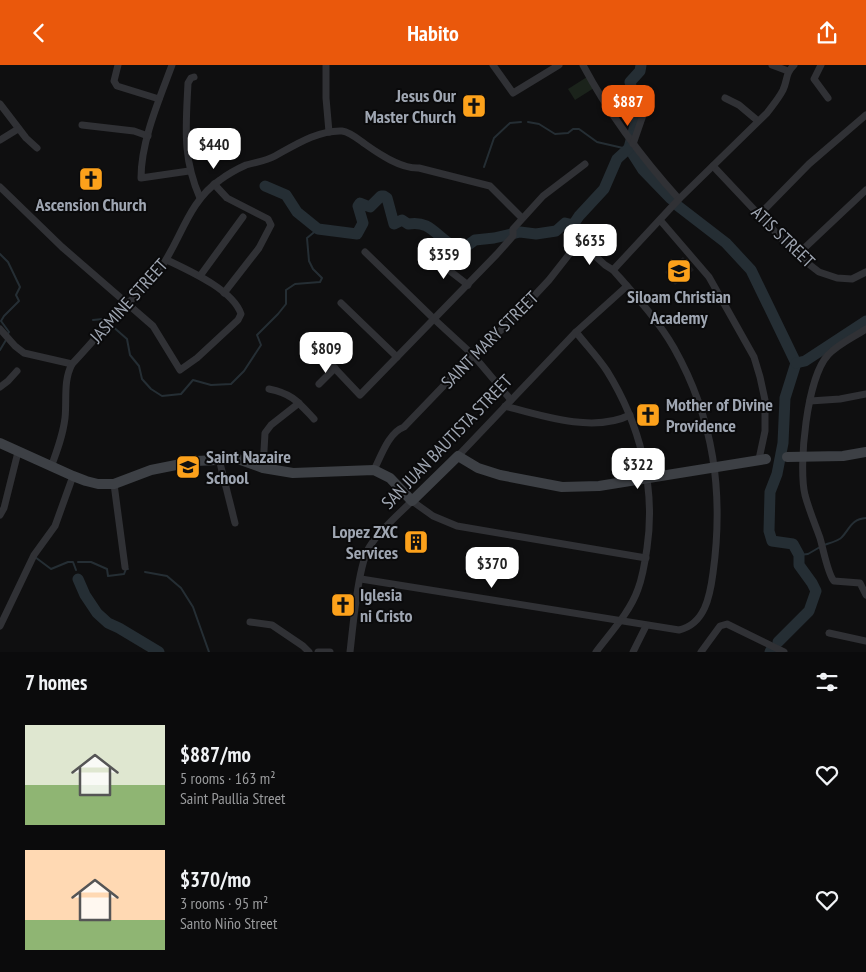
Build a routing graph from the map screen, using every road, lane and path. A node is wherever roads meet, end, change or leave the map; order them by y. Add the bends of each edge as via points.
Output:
1 (118, 65) edge
2 (172, 65) edge
3 (326, 65) edge
4 (493, 65) edge
5 (559, 65) edge
6 (582, 65) edge
7 (772, 65) edge
8 (794, 65) edge
9 (821, 65) edge
10 (788, 71) junction
11 (194, 77) dead end
12 (724, 98) dead end
13 (828, 98) dead end
14 (159, 99) junction
15 (0, 104) edge
16 (643, 115) dead end
17 (866, 115) edge
18 (758, 121) junction
19 (82, 125) dead end
20 (18, 129) junction
21 (328, 132) junction
22 (148, 136) junction
23 (0, 140) edge
24 (631, 141) junction
25 (37, 148) dead end
26 (585, 164) dead end
27 (713, 166) junction
28 (189, 171) junction
29 (214, 184) junction
30 (0, 187) edge
31 (866, 190) edge
32 (200, 198) junction
33 (680, 199) junction
34 (759, 215) junction
35 (243, 217) dead end
36 (522, 218) junction
37 (660, 220) junction
38 (365, 252) dead end
39 (797, 255) junction
40 (168, 260) junction
41 (430, 260) dead end
42 (613, 270) junction
43 (866, 272) edge
44 (200, 276) junction
45 (468, 285) junction
46 (627, 286) junction
47 (224, 293) junction
48 (342, 303) dead end
49 (127, 304) junction
50 (434, 319) junction
51 (866, 329) edge
52 (576, 332) junction
53 (5, 335) edge
54 (307, 339) dead end
55 (473, 355) junction
56 (397, 357) junction
57 (72, 364) junction
58 (335, 368) junction
59 (17, 371) dead end
60 (319, 384) dead end
61 (0, 387) edge
62 (269, 389) dead end
63 (866, 394) edge
64 (511, 400) junction
65 (810, 401) junction
66 (299, 403) junction
67 (505, 407) junction
68 (630, 415) junction
69 (314, 419) dead end
70 (0, 443) edge
71 (18, 452) junction
72 (866, 453) edge
73 (458, 456) junction
74 (787, 457) dead end
75 (802, 457) junction
76 (219, 459) junction
77 (762, 459) joint
78 (51, 467) junction
79 (714, 467) junction
80 (263, 468) junction
81 (374, 470) junction
82 (73, 476) junction
83 (647, 478) junction
84 (114, 484) junction
85 (412, 501) junction
86 (0, 515) edge
87 (235, 523) dead end
88 (646, 558) junction
89 (125, 567) dead end
90 (360, 579) junction
91 (866, 595) edge
92 (620, 620) junction
93 (250, 623) dead end
94 (0, 626) edge
95 (646, 626) junction
96 (829, 633) dead end
97 (866, 641) edge
98 (309, 652) edge
99 (318, 652) edge
100 (330, 652) edge
101 (350, 652) edge
102 (596, 652) edge
103 (633, 652) edge
104 (701, 652) edge
105 (784, 652) edge

1 - 14 street via 114,81 117,86
2 - 14 street
3 - 21 street
4 - 5 street via 513,93
6 - 24 street
7 - 10 street
8 - 10 street
9 - 13 street via 814,79
10 - 18 street via 778,99
11 - 28 street via 189,80 187,101
12 - 18 street via 739,105
14 - 22 street
15 - 20 street
16 - 24 street
17 - 34 street via 809,164
18 - 27 street
19 - 22 street via 134,131
20 - 23 street
20 - 25 street
21 - 29 street, JASMINE STREET via 245,166
21 - 36 street, JASMINE STREET via 344,131 410,168 490,185
22 - 28 street via 141,161 141,178
24 - 33 street
26 - 36 street via 543,196
27 - 33 street
27 - 34 street, ATIS STREET
28 - 32 street
29 - 32 street, JASMINE STREET
29 - 47 street via 227,198 270,223 259,248
30 - 49 street
31 - 39 street
32 - 40 street, JASMINE STREET
33 - 37 street
34 - 39 street, ATIS STREET
35 - 44 street
36 - 45 street
37 - 42 street
37 - 77 street via 709,277 754,357 765,400
38 - 50 street
39 - 43 street, ATIS STREET via 819,272 837,278 852,279
40 - 44 street
40 - 49 street, JASMINE STREET via 143,291
41 - 45 street
42 - 46 street
42 - 55 street, SAINT MARY STREET via 578,243 521,310
44 - 47 street
45 - 50 street
46 - 52 street, SAN JUAN BAUTISTA STREET
46 - 79 street via 674,348 699,405
47 - 49 street via 239,309 238,320 180,370 153,326
48 - 56 street
49 - 57 street, JASMINE STREET
50 - 55 street
50 - 56 street
51 - 65 street via 827,356
52 - 64 street, SAN JUAN BAUTISTA STREET
52 - 68 street via 607,372
53 - 57 street via 24,353
54 - 58 street
55 - 64 street
55 - 81 street, SAINT MARY STREET via 397,431
56 - 58 street via 360,395
57 - 78 street, JASMINE STREET via 66,380 65,419
58 - 60 street
59 - 61 street
62 - 66 street via 285,392
63 - 65 street
64 - 67 street, SAN JUAN BAUTISTA STREET
65 - 75 street
66 - 69 street
66 - 80 street via 265,433
67 - 68 street via 578,422 609,421
67 - 73 street, SAN JUAN BAUTISTA STREET
68 - 83 street
70 - 71 street
71 - 78 street
71 - 86 street
72 - 75 street
73 - 83 street via 488,473 562,487 599,486
73 - 85 street, SAN JUAN BAUTISTA STREET
74 - 75 street
75 - 91 street via 805,494 831,578 860,583
76 - 80 street via 238,459
76 - 84 street via 151,470
76 - 87 street
77 - 79 street
78 - 82 street
79 - 83 street
79 - 95 street via 717,539 712,584 704,610 688,628 672,630
80 - 81 street via 293,473
81 - 85 street via 390,478
82 - 84 street
82 - 94 street via 55,526 34,555
83 - 88 street via 650,529
84 - 89 street
85 - 88 street via 433,516 457,526
85 - 90 street, SAN JUAN BAUTISTA STREET via 370,545
88 - 92 street via 639,588
90 - 92 street
90 - 101 street, SAN JUAN BAUTISTA STREET
92 - 95 street
92 - 102 street
93 - 98 street via 272,625
95 - 103 street
96 - 97 street
99 - 100 street
104 - 105 street via 724,624

